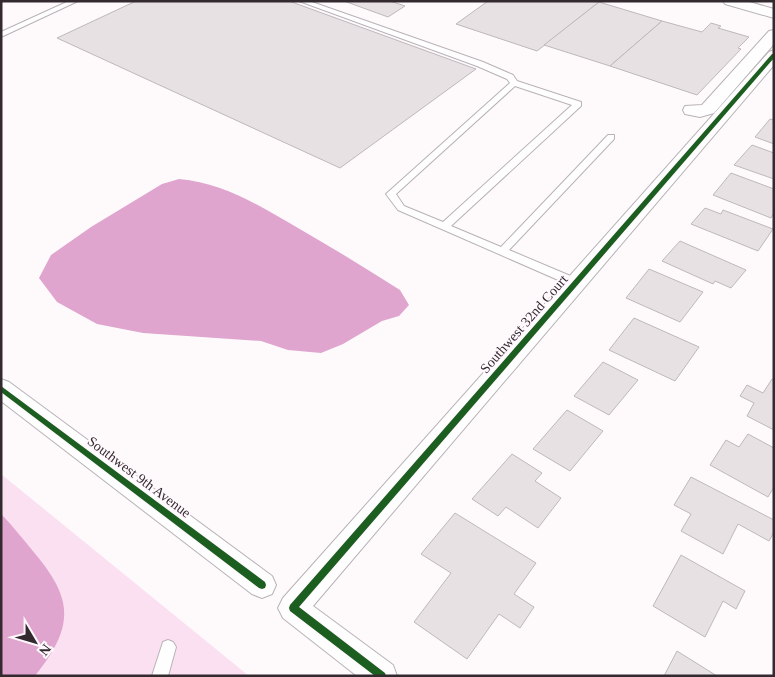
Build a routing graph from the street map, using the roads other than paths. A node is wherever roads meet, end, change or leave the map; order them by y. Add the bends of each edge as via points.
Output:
1 (75, 1) edge
2 (302, 1) edge
3 (730, 1) edge
4 (774, 14) edge
5 (1, 34) edge
6 (774, 34) edge
7 (774, 56) edge
8 (514, 83) junction
9 (691, 110) dead end
10 (611, 137) dead end
11 (444, 227) junction
12 (502, 252) junction
13 (576, 284) junction
14 (1, 388) edge
15 (262, 585) dead end
16 (168, 647) dead end
17 (160, 676) edge
18 (382, 676) edge

1 - 5 lane
2 - 8 lane via 480,64 510,77
3 - 4 street
6 - 9 street via 708,109 700,112
7 - 13 street, Southwest 32nd Court
8 - 11 lane via 391,194 401,208
8 - 11 lane via 578,104
10 - 12 lane
11 - 12 lane
12 - 13 lane
13 - 18 street, Southwest 32nd Court via 293,608
14 - 15 street, Southwest 9th Avenue
16 - 17 lane

